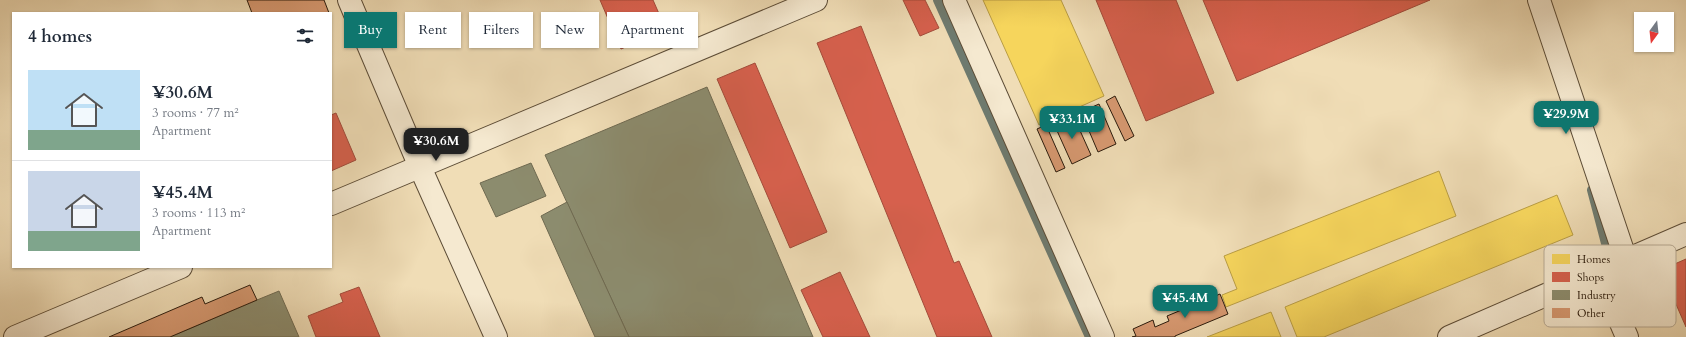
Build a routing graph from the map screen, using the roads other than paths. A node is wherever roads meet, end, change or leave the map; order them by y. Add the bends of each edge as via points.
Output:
1 (349, 0) edge
2 (816, 0) edge
3 (954, 0) edge
4 (1539, 0) edge
5 (420, 167) junction
6 (332, 204) edge
7 (1686, 234) edge
8 (1621, 245) edge
9 (1661, 245) edge
10 (179, 268) edge
11 (1544, 296) edge
12 (1623, 327) edge
13 (14, 337) edge
14 (496, 337) edge
15 (1103, 337) edge
16 (1449, 337) edge
17 (1627, 337) edge

1 - 5 street
2 - 5 street
3 - 15 street
4 - 8 street
5 - 6 street
5 - 14 street
7 - 9 street
10 - 13 street
11 - 16 street
12 - 17 street

